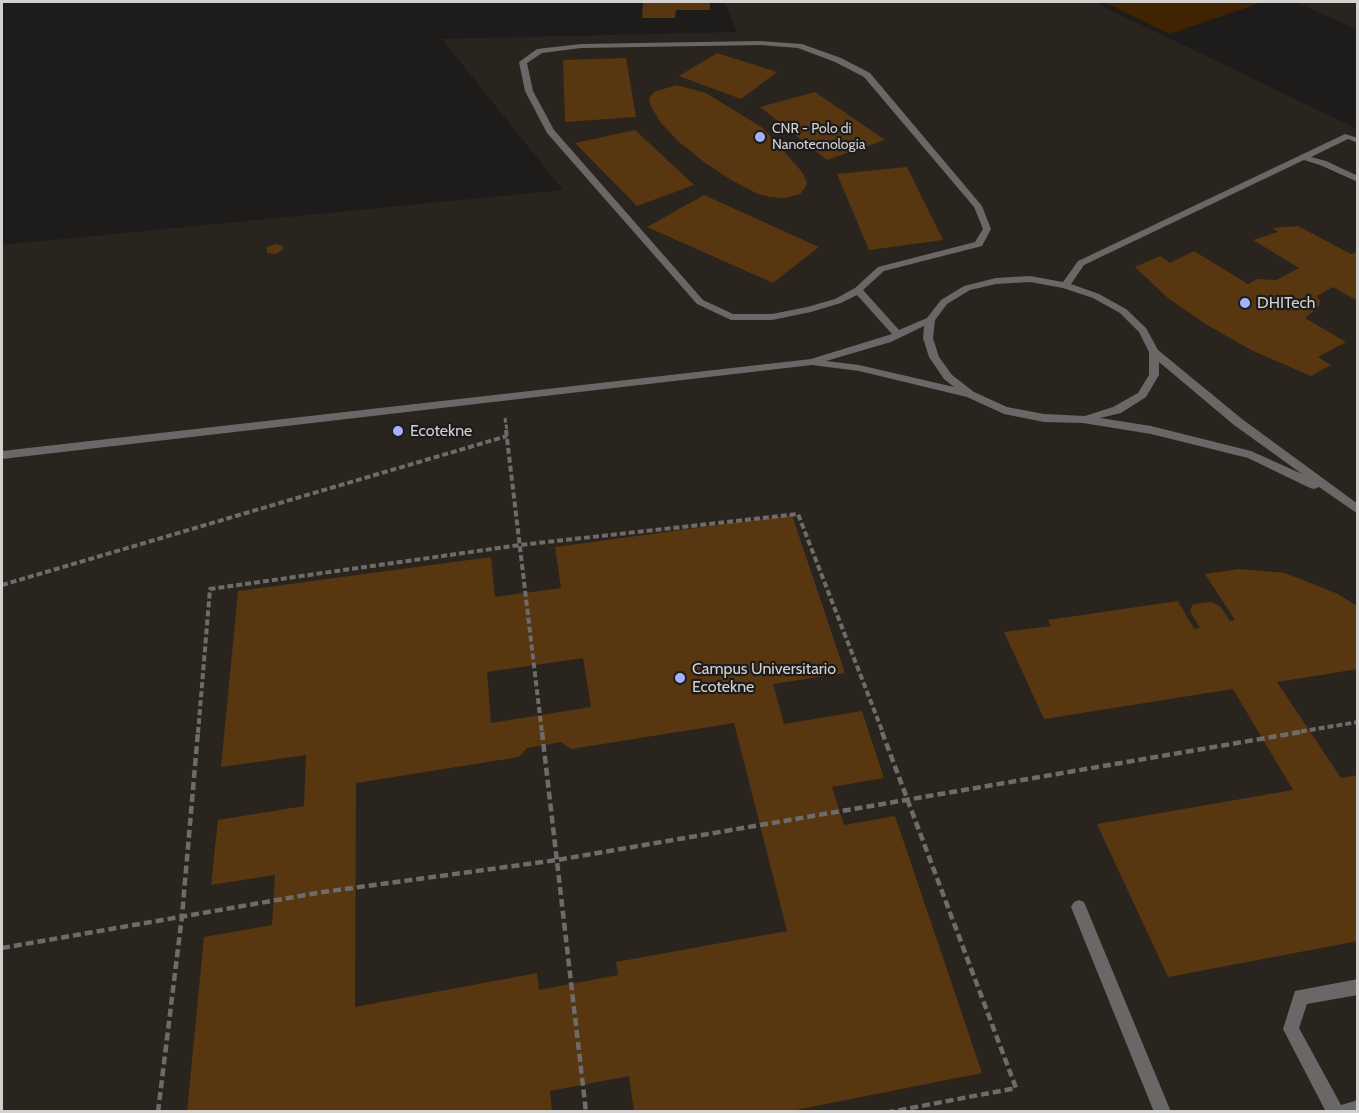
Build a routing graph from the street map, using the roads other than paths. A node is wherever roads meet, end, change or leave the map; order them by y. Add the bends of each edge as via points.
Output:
1 (1358, 141) edge
2 (1303, 157) junction
3 (1358, 180) edge
4 (1065, 285) junction
5 (858, 290) junction
6 (930, 320) junction
7 (898, 335) junction
8 (1154, 352) junction
9 (811, 362) junction
10 (970, 394) junction
11 (1083, 419) junction
12 (2, 455) edge
13 (1342, 499) junction
14 (1358, 510) edge
15 (1079, 907) dead end
16 (1358, 987) edge
17 (1358, 1108) edge
18 (1162, 1112) edge
19 (1336, 1112) edge
20 (1344, 1112) edge

1 - 2 lane via 1348,136
2 - 3 lane
2 - 4 lane via 1082,263
4 - 6 lane via 1030,279 976,285 944,302
4 - 8 lane via 1123,311 1143,330
5 - 5 lane via 881,269 979,244 987,230 978,206 867,75 799,46 760,43 580,46 540,51 523,62 529,91 550,131 700,302 731,317 772,317 828,304
5 - 7 lane
6 - 7 lane
6 - 10 lane via 928,338 934,357 948,377
7 - 9 lane
8 - 11 lane via 1154,375 1142,395 1117,410
8 - 13 lane via 1238,422
9 - 10 lane via 859,368
9 - 12 lane
10 - 11 lane via 1004,410 1044,418
11 - 13 lane via 1151,430 1251,455
13 - 14 lane
15 - 18 lane
16 - 19 lane via 1301,997 1291,1029
17 - 20 lane

